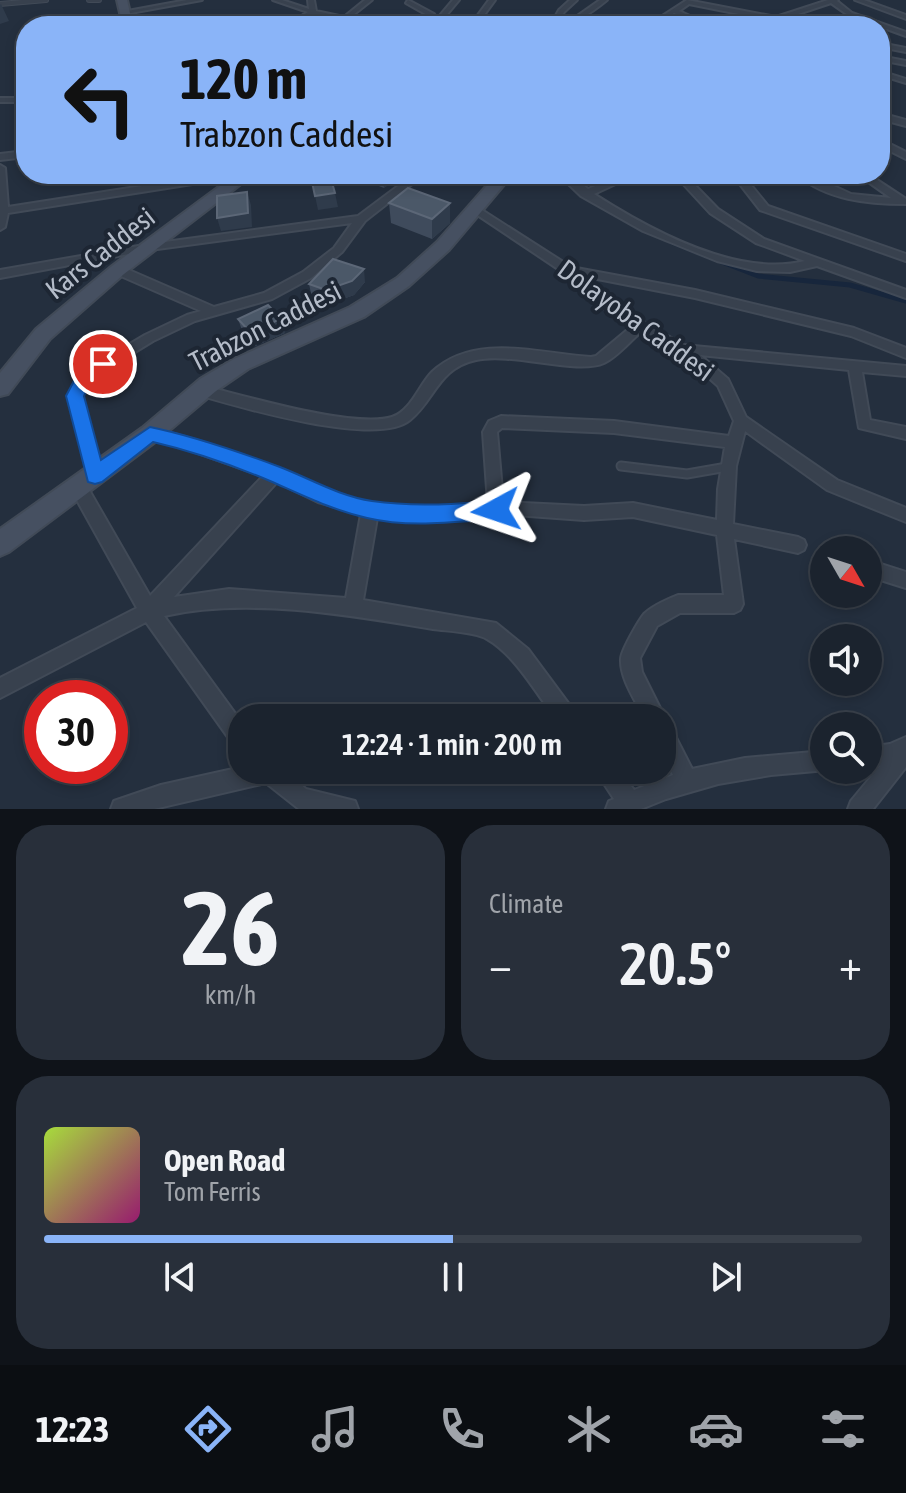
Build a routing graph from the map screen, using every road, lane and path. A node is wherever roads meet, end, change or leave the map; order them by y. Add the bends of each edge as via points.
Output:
1 (46, 0) edge
2 (89, 0) edge
3 (99, 0) edge
4 (199, 0) edge
5 (276, 0) edge
6 (311, 0) edge
7 (369, 0) edge
8 (456, 0) edge
9 (559, 0) edge
10 (574, 0) edge
11 (604, 0) edge
12 (833, 0) edge
13 (858, 0) edge
14 (690, 1) edge
15 (408, 2) edge
16 (0, 4) edge
17 (561, 11) junction
18 (674, 11) junction
19 (313, 12) junction
20 (129, 16) edge
21 (306, 16) edge
22 (332, 16) edge
23 (350, 16) edge
24 (432, 16) edge
25 (443, 16) edge
26 (559, 16) edge
27 (581, 16) edge
28 (666, 16) edge
29 (686, 16) edge
30 (762, 16) edge
31 (785, 16) edge
32 (856, 16) edge
33 (906, 17) edge
34 (0, 168) edge
35 (174, 184) edge
36 (233, 184) edge
37 (407, 184) edge
38 (496, 184) edge
39 (574, 184) edge
40 (608, 184) edge
41 (688, 184) edge
42 (745, 184) edge
43 (823, 184) edge
44 (876, 184) edge
45 (585, 194) junction
46 (904, 203) edge
47 (474, 208) junction
48 (3, 211) junction
49 (361, 219) junction
50 (0, 227) edge
51 (150, 247) junction
52 (906, 258) edge
53 (817, 262) junction
54 (118, 270) junction
55 (568, 270) junction
56 (0, 274) edge
57 (906, 294) edge
58 (212, 311) junction
59 (640, 326) junction
60 (680, 348) junction
61 (906, 353) edge
62 (855, 367) junction
63 (906, 371) edge
64 (0, 388) edge
65 (200, 390) junction
66 (741, 421) junction
67 (906, 433) edge
68 (150, 434) junction
69 (733, 442) junction
70 (621, 466) dead end
71 (729, 466) junction
72 (275, 474) junction
73 (87, 482) junction
74 (370, 510) junction
75 (496, 510) junction
76 (906, 515) edge
77 (723, 529) junction
78 (0, 544) edge
79 (798, 545) dead end
80 (882, 572) edge
81 (906, 580) edge
82 (353, 607) junction
83 (149, 611) junction
84 (0, 688) edge
85 (557, 704) edge
86 (648, 704) edge
87 (228, 721) edge
88 (906, 748) edge
89 (882, 755) edge
90 (676, 759) edge
91 (810, 762) edge
92 (228, 780) edge
93 (687, 781) junction
94 (283, 784) edge
95 (613, 784) edge
96 (624, 806) edge
97 (122, 809) edge
98 (347, 809) edge
99 (859, 809) edge

1 - 16 lane
2 - 3 lane
4 - 20 street
5 - 19 street
6 - 19 street
7 - 23 street
8 - 25 street
9 - 17 street
10 - 17 street
11 - 27 street
12 - 31 street
12 - 32 street
13 - 33 street
14 - 18 street
14 - 30 street
15 - 24 street
17 - 26 street
18 - 28 street
18 - 29 street
19 - 21 street
19 - 22 street
34 - 48 street
35 - 48 street
36 - 51 street, Kars Caddesi
37 - 49 street
38 - 47 street, Trabzon Caddesi
39 - 45 street
40 - 45 street
41 - 53 street via 741,229
42 - 52 street via 764,208
43 - 46 street via 864,202
44 - 46 street
45 - 53 street via 723,260 788,269
47 - 55 street, Dolayoba Caddesi
47 - 65 street, Trabzon Caddesi via 426,263 381,297 241,364
48 - 50 street
49 - 51 street
49 - 58 street via 338,250 307,275 268,296
51 - 54 street, Kars Caddesi
51 - 56 street
53 - 57 street
54 - 58 street
54 - 64 street, Kars Caddesi via 43,334
55 - 59 street, Dolayoba Caddesi
55 - 61 street via 854,332
58 - 73 street via 149,338 103,364 81,384 75,396
59 - 60 street, Dolayoba Caddesi
59 - 65 street via 591,362 486,353 458,360 435,378 410,414 390,424 332,419
60 - 62 street
60 - 66 street, Dolayoba Caddesi via 723,383
62 - 63 street
62 - 67 street via 864,424
65 - 68 street, Trabzon Caddesi
66 - 69 street
66 - 76 street, Dolayoba Caddesi via 832,485
68 - 72 street
68 - 73 street, Trabzon Caddesi
69 - 71 street
69 - 75 street via 599,426 501,422 490,432
70 - 71 lane via 703,474
71 - 77 street
72 - 74 street via 324,497
72 - 83 street
73 - 78 street, Trabzon Caddesi
73 - 83 street
74 - 75 street via 424,515
74 - 82 street
75 - 77 street via 633,510
77 - 79 street
77 - 86 street via 734,604 678,604 651,620 630,657
80 - 81 street
82 - 83 street via 229,598
82 - 85 street via 490,629 521,656
83 - 84 street
83 - 87 street
88 - 89 street
88 - 99 street
90 - 93 street
91 - 93 street
92 - 97 street
93 - 96 street
94 - 98 street via 301,799
95 - 96 street

